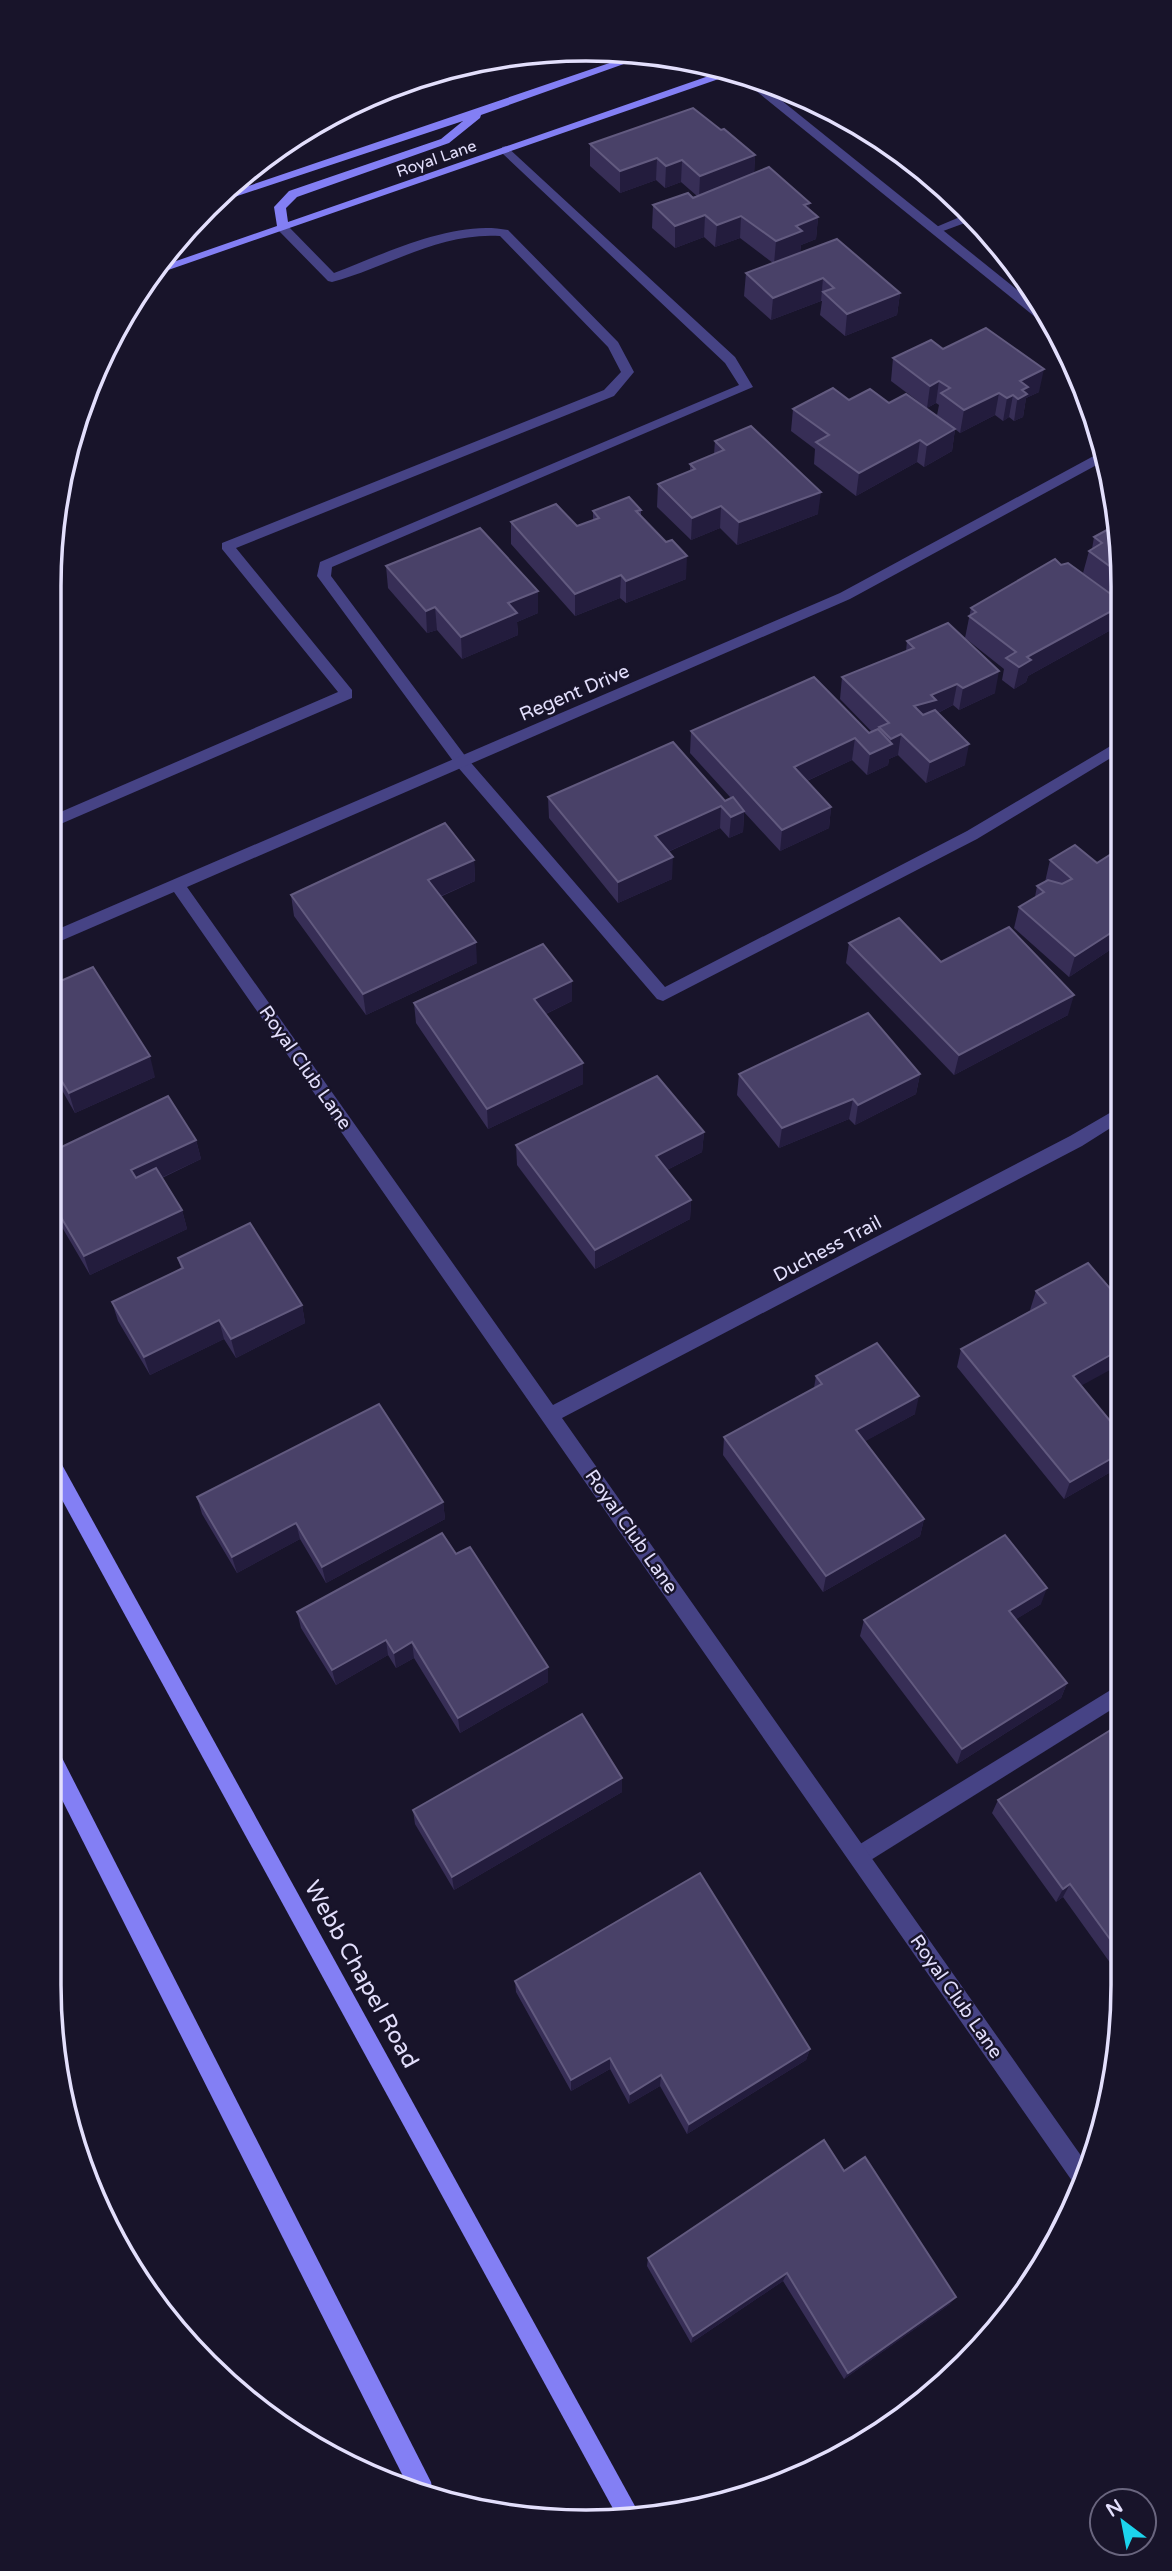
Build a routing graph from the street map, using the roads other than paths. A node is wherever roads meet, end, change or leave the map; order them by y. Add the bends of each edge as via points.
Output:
1 (622, 62) edge
2 (716, 78) edge
3 (764, 92) edge
4 (767, 95) joint
5 (487, 108) junction
6 (506, 150) junction
7 (237, 194) edge
8 (962, 220) edge
9 (283, 228) junction
10 (934, 230) junction
11 (170, 267) edge
12 (1029, 306) edge
13 (1095, 460) edge
14 (1111, 751) edge
15 (461, 761) junction
16 (61, 818) edge
17 (177, 884) junction
18 (61, 935) edge
19 (1111, 1120) edge
20 (551, 1415) junction
21 (61, 1480) edge
22 (1111, 1699) edge
23 (61, 1777) edge
24 (859, 1856) junction
25 (1078, 2167) edge
26 (419, 2483) edge
27 (626, 2508) edge

1 - 5 main road, Royal Lane
2 - 6 main road, Royal Lane
3 - 4 street
4 - 10 street
5 - 7 main road, Royal Lane
5 - 9 main road via 445,141 293,194 280,207
6 - 9 main road, Royal Lane
6 - 15 street via 730,360 747,387 325,565 324,576
8 - 10 street
9 - 11 main road, Royal Lane
9 - 16 street via 332,278 458,235 490,230 504,233 613,345 628,372 609,393 227,546 347,694
10 - 12 street
13 - 15 street, Regent Drive via 845,596
14 - 15 street via 972,835 663,995
15 - 17 street, Regent Drive
17 - 18 street, Regent Drive
17 - 20 street, Royal Club Lane
19 - 20 street, Duchess Trail
20 - 24 street, Royal Club Lane
21 - 27 main road, Webb Chapel Road
22 - 24 street
23 - 26 main road
24 - 25 street, Royal Club Lane

